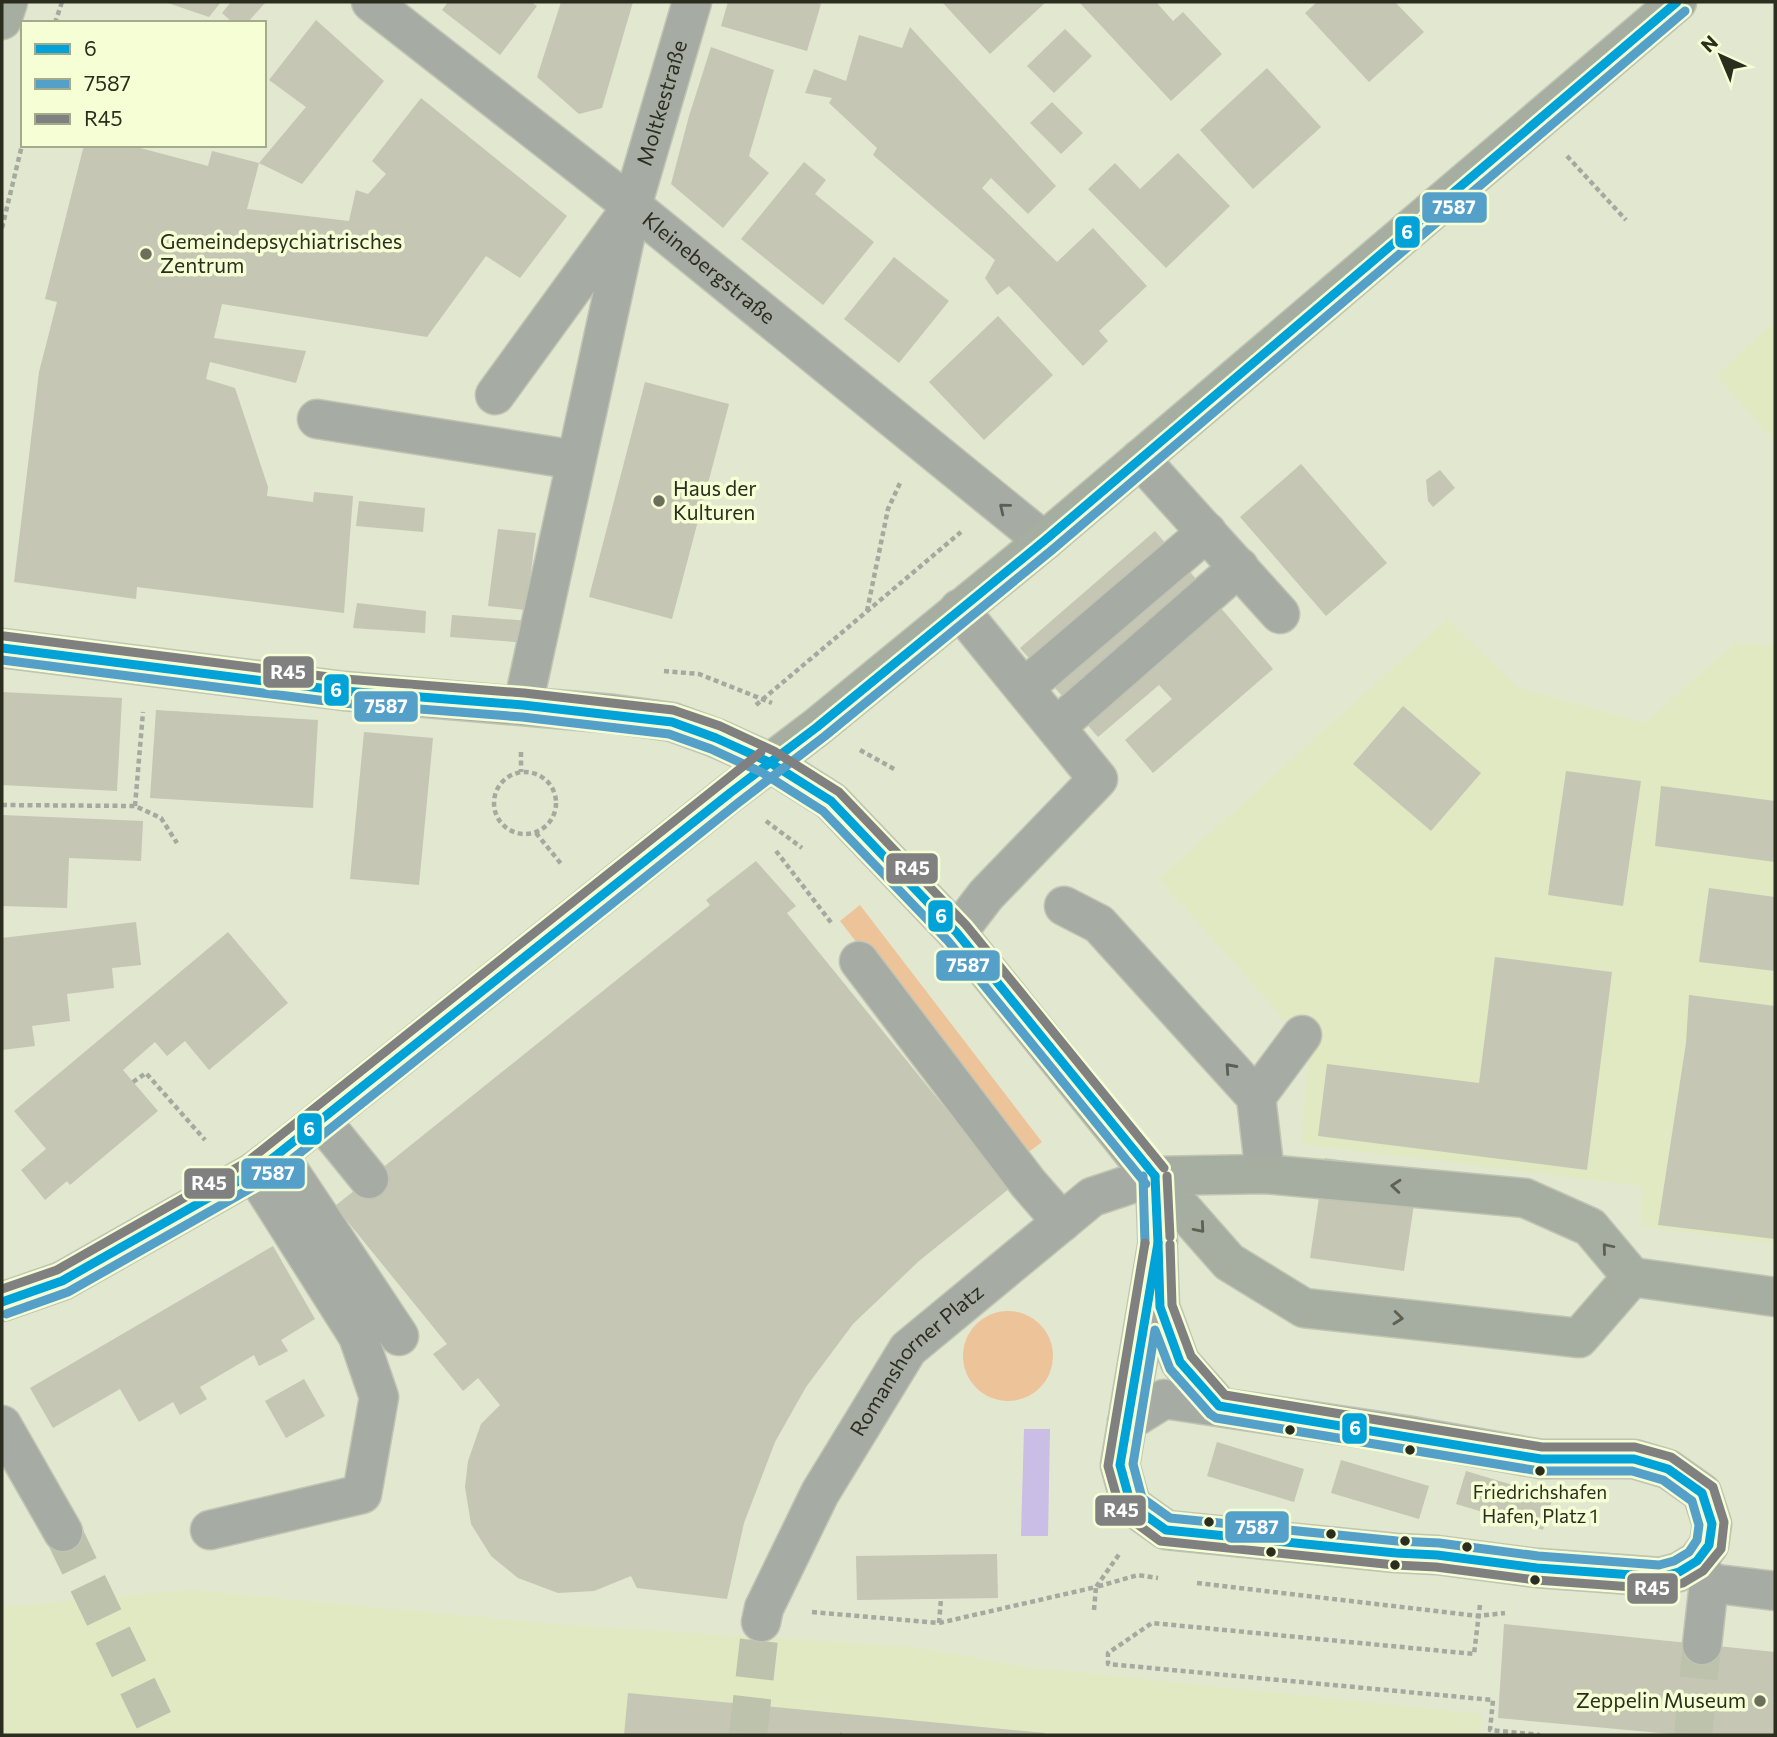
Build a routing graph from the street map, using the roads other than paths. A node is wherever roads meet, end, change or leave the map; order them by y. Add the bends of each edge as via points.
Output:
1 (8, 2) edge
2 (371, 2) edge
3 (692, 2) edge
4 (1677, 2) edge
5 (2, 20) edge
6 (632, 206) junction
7 (495, 395) dead end
8 (317, 419) dead end
9 (1140, 459) junction
10 (576, 460) junction
11 (1207, 532) junction
12 (1044, 541) junction
13 (1239, 567) junction
14 (959, 609) junction
15 (1280, 614) dead end
16 (2, 648) edge
17 (1024, 688) junction
18 (523, 705) junction
19 (1056, 727) junction
20 (769, 762) junction
21 (1064, 906) dead end
22 (957, 933) junction
23 (859, 961) dead end
24 (1302, 1035) dead end
25 (1256, 1097) junction
26 (321, 1120) junction
27 (266, 1163) junction
28 (1265, 1174) junction
29 (1155, 1176) junction
30 (369, 1179) dead end
31 (1062, 1222) junction
32 (1158, 1241) junction
33 (1632, 1277) junction
34 (1775, 1297) edge
35 (2, 1302) edge
36 (399, 1336) dead end
37 (1219, 1406) junction
38 (1127, 1422) junction
39 (2, 1425) edge
40 (210, 1530) dead end
41 (63, 1532) tunnel mouth
42 (1703, 1572) junction
43 (1775, 1591) edge
44 (763, 1615) tunnel mouth
45 (1702, 1645) tunnel mouth

1 - 5 main road
2 - 6 street, Kleinebergstraße
3 - 6 street, Moltkestraße
4 - 9 main road
6 - 7 street
6 - 10 street, Moltkestraße
12 -> 6 street, Kleinebergstraße
8 - 10 street
9 - 11 street
9 - 12 main road
10 - 18 street, Moltkestraße
11 - 13 street
11 - 17 street
12 - 14 main road
13 - 15 street
13 - 19 street
14 - 17 street
14 - 20 main road
16 - 18 main road via 344,691
17 - 19 street
18 - 20 main road via 672,722
19 - 22 street via 1098,779 986,895
20 - 22 main road via 831,801
20 - 26 main road
25 -> 21 street via 1099,924
22 - 29 main road
23 - 31 street via 1028,1184
24 - 25 street
25 - 28 street
26 - 27 main road
26 - 30 street
27 - 35 main road via 62,1281
27 - 36 street
27 - 40 street via 358,1336 379,1397 362,1494
28 - 29 main road, Romanshorner Platz
33 -> 28 main road, Romanshorner Platz via 1590,1227 1525,1198
29 - 31 street, Romanshorner Platz via 1092,1198
29 - 32 street
29 -> 33 main road via 1229,1262 1304,1308 1579,1338
31 - 44 street, Romanshorner Platz via 908,1349 820,1493
32 - 37 street via 1160,1307 1180,1363
32 - 38 street
33 - 34 main road
37 - 38 street via 1164,1399
37 - 42 street via 1541,1459 1634,1459 1668,1469 1702,1493 1712,1524
38 - 42 street via 1120,1465 1131,1504 1166,1530 1537,1568 1660,1577
39 - 41 street
42 - 43 street
42 - 45 street

